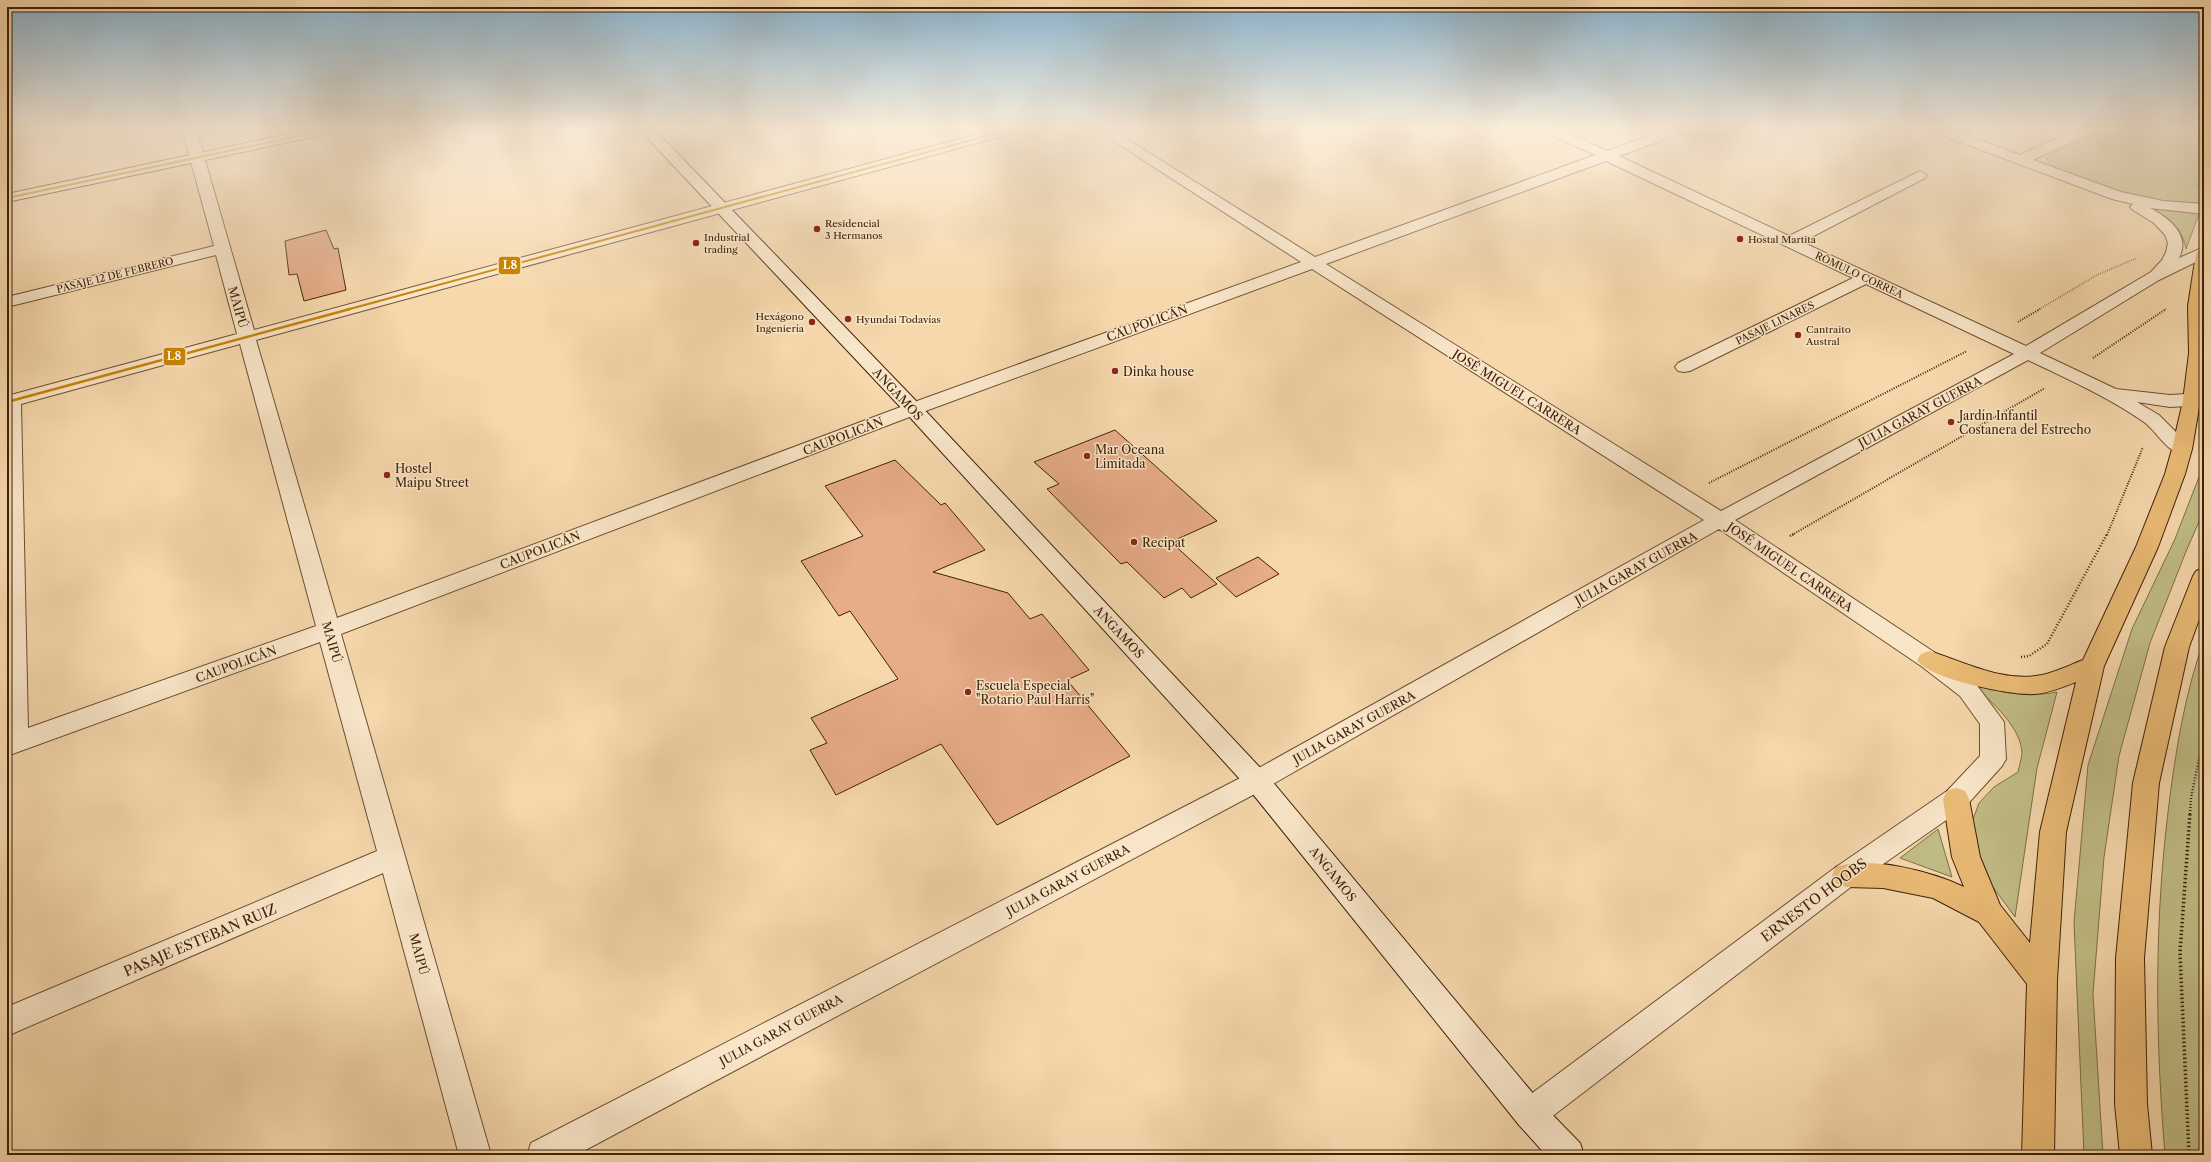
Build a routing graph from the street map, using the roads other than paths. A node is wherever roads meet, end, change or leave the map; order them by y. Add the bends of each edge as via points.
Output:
1 (77, 183) edge
2 (204, 183) edge
3 (700, 183) edge
4 (811, 183) edge
5 (1188, 183) edge
6 (1532, 183) edge
7 (1665, 183) edge
8 (1904, 183) edge
9 (2083, 183) edge
10 (2117, 196) junction
11 (7, 198) edge
12 (723, 207) junction
13 (2204, 208) edge
14 (1788, 242) junction
15 (222, 249) junction
16 (2204, 253) edge
17 (1312, 262) junction
18 (2153, 277) junction
19 (1865, 278) junction
20 (7, 302) edge
21 (247, 337) junction
22 (2028, 354) junction
23 (1684, 367) dead end
24 (2103, 389) junction
25 (2198, 400) edge
26 (10, 401) edge
27 (913, 409) junction
28 (2182, 449) junction
29 (1720, 520) junction
30 (2204, 576) edge
31 (329, 630) junction
32 (1928, 660) junction
33 (2092, 666) junction
34 (12, 744) edge
35 (1257, 781) junction
36 (1956, 799) junction
37 (392, 857) junction
38 (1846, 875) junction
39 (1989, 913) junction
40 (2042, 980) junction
41 (7, 1022) edge
42 (1530, 1114) junction
43 (475, 1155) edge
44 (543, 1155) edge
45 (1568, 1155) edge
46 (2038, 1155) edge
47 (2136, 1155) edge

1 - 11 street
2 - 15 street, MAIPÚ
3 - 12 street, ANGAMOS
4 - 12 street
5 - 17 street, JOSÉ MIGUEL CARRERA
6 - 17 street, CAUPOLICÁN
7 - 14 street, RÓMULO CORREA
8 - 14 street
9 - 10 street
10 - 13 street via 2163,206
10 - 18 street, JULIA GARAY GUERRA via 2156,217 2173,233 2176,246 2174,256
12 - 21 street
12 - 27 street, ANGAMOS
14 - 19 street, RÓMULO CORREA
15 - 20 street, PASAJE 12 DE FEBRERO
15 - 21 street, MAIPÚ
16 - 18 street, JULIA GARAY GUERRA
16 - 25 main road via 2196,306
17 - 27 street, CAUPOLICÁN
17 - 29 street, JOSÉ MIGUEL CARRERA
18 - 22 street, JULIA GARAY GUERRA
19 - 22 street, RÓMULO CORREA
19 - 23 street, PASAJE LINARES
21 - 26 street
21 - 31 street, MAIPÚ
22 - 24 street, RÓMULO CORREA
22 - 29 street, JULIA GARAY GUERRA
24 - 25 street, RÓMULO CORREA via 2155,400
24 - 28 street, RÓMULO CORREA via 2152,419
25 - 28 main road
26 - 34 street
27 - 31 street, CAUPOLICÁN
27 - 35 street, ANGAMOS
28 - 33 main road via 2148,547
29 - 32 street, JOSÉ MIGUEL CARRERA
29 - 35 street, JULIA GARAY GUERRA
30 - 47 main road via 2177,647 2146,783 2130,958 2131,1104
31 - 34 street, CAUPOLICÁN
31 - 37 street, MAIPÚ
32 - 33 main road via 1973,676 2005,683 2037,684
32 - 36 street, ERNESTO HOOBS via 1968,690 1992,722 1993,760
33 - 40 main road via 2053,832
35 - 42 street, ANGAMOS
35 - 44 street, JULIA GARAY GUERRA
36 - 38 street, ERNESTO HOOBS
36 - 39 main road via 1966,857
37 - 41 street, PASAJE ESTEBAN RUIZ
37 - 43 street, MAIPÚ
38 - 39 main road via 1883,876 1938,887
38 - 42 street, ERNESTO HOOBS
39 - 40 main road
40 - 46 main road
42 - 45 street, ANGAMOS

